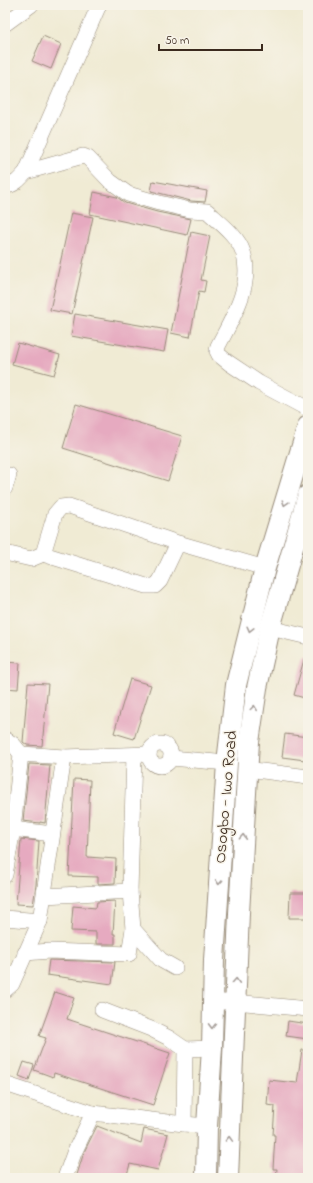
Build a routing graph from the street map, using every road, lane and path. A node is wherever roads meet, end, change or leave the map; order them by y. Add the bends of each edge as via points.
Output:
1 (31, 5) edge
2 (99, 5) edge
3 (5, 24) edge
4 (26, 172) junction
5 (5, 186) edge
6 (308, 409) edge
7 (308, 426) edge
8 (301, 475) edge
9 (308, 495) edge
10 (178, 543) junction
11 (5, 553) edge
12 (43, 554) junction
13 (265, 568) junction
14 (270, 628) junction
15 (308, 637) edge
16 (5, 739) edge
17 (21, 754) junction
18 (142, 755) junction
19 (64, 757) junction
20 (227, 763) junction
21 (247, 769) junction
22 (308, 777) edge
23 (11, 789) edge
24 (12, 829) junction
25 (52, 834) junction
26 (5, 875) edge
27 (130, 891) junction
28 (45, 896) junction
29 (5, 918) edge
30 (40, 921) junction
31 (134, 929) junction
32 (25, 953) junction
33 (175, 968) dead end
34 (5, 990) edge
35 (213, 1002) junction
36 (235, 1002) junction
37 (308, 1009) edge
38 (102, 1010) dead end
39 (212, 1048) junction
40 (185, 1049) junction
41 (5, 1084) edge
42 (93, 1113) junction
43 (184, 1124) junction
44 (207, 1126) junction
45 (65, 1178) edge
46 (206, 1178) edge
47 (228, 1178) edge

1 - 3 street
2 - 4 street
4 - 5 street via 19,180
4 - 6 street via 83,156 88,158 110,182 128,194 182,208 207,211 234,237 243,252 246,269 235,313 218,346 219,355 259,383
7 - 8 main road, Osogbo - Iwo Road
8 -> 13 main road, Osogbo - Iwo Road
9 - 14 main road, Osogbo - Iwo Road
10 - 12 street via 160,581 155,586 146,586
10 - 12 street via 69,506 61,507 55,514
10 - 13 street
11 - 12 street via 31,559
13 -> 20 main road, Osogbo - Iwo Road via 236,685
14 - 15 street
21 -> 14 main road, Osogbo - Iwo Road via 257,688
16 - 17 street
17 - 19 street
17 - 23 street
18 - 19 street
18 - 20 street via 154,745 161,744 170,750 171,758
18 - 27 street
19 - 25 street
20 -> 35 main road, Osogbo - Iwo Road
21 - 22 street
36 -> 21 main road, Osogbo - Iwo Road
23 - 24 street
24 - 25 street
24 - 26 street
25 - 28 street
27 - 28 street
27 - 31 street
28 - 30 street
29 - 30 street
30 - 32 street
31 - 32 street via 128,954 50,951
31 - 33 street via 161,960
32 - 34 street via 12,984
35 - 36 street
35 -> 39 main road, Osogbo - Iwo Road
36 - 37 street
47 -> 36 main road, Osogbo - Iwo Road
38 - 40 street via 151,1029
39 - 40 street
39 - 44 main road, Osogbo - Iwo Road
40 - 43 street
41 - 42 street
42 - 43 street
42 - 45 street
43 - 44 street
44 - 46 main road, Osogbo - Iwo Road

